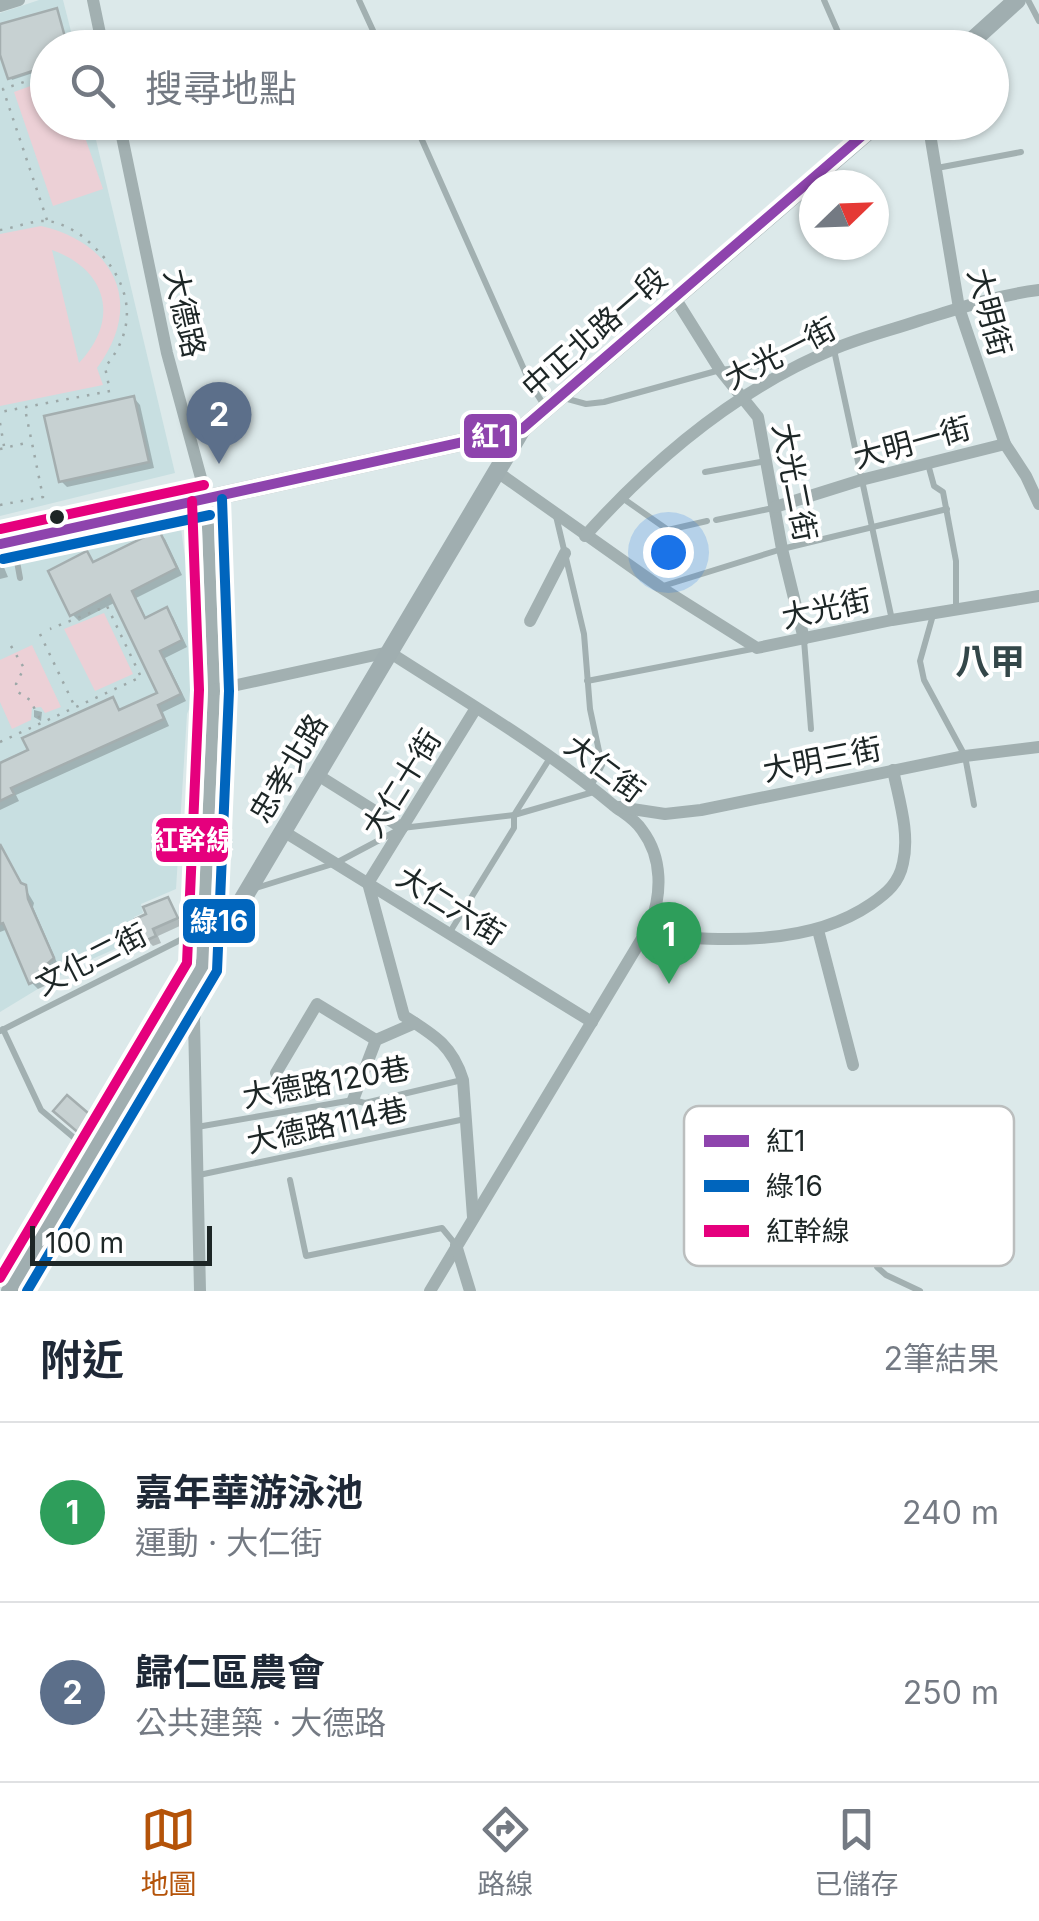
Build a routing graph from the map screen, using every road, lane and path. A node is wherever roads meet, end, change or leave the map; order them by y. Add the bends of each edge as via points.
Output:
1 (18, 0) edge
2 (93, 0) edge
3 (359, 0) edge
4 (824, 0) edge
5 (1017, 0) edge
6 (1028, 0) edge
7 (0, 6) edge
8 (1039, 21) edge
9 (99, 30) edge
10 (372, 30) edge
11 (838, 30) edge
12 (984, 30) edge
13 (30, 80) edge
14 (122, 140) edge
15 (422, 140) edge
16 (857, 140) edge
17 (931, 140) edge
18 (1021, 152) dead end
19 (936, 168) junction
20 (47, 221) junction
21 (0, 230) edge
22 (1039, 290) edge
23 (675, 298) junction
24 (959, 308) junction
25 (833, 349) junction
26 (772, 364) dead end
27 (720, 370) junction
28 (743, 397) junction
29 (554, 403) junction
30 (24, 408) junction
31 (0, 412) edge
32 (0, 423) edge
33 (522, 429) junction
34 (32, 442) junction
35 (1005, 444) junction
36 (2, 448) edge
37 (766, 460) junction
38 (928, 463) junction
39 (496, 472) junction
40 (705, 472) dead end
41 (1033, 474) edge
42 (862, 480) junction
43 (620, 496) junction
44 (206, 500) junction
45 (1039, 504) edge
46 (0, 505) edge
47 (775, 507) junction
48 (946, 510) junction
49 (556, 514) junction
50 (872, 528) junction
51 (585, 536) junction
52 (7, 543) edge
53 (782, 549) junction
54 (565, 553) junction
55 (20, 578) dead end
56 (660, 587) junction
57 (1039, 596) edge
58 (956, 609) junction
59 (934, 614) junction
60 (892, 620) junction
61 (530, 621) dead end
62 (50, 630) dead end
63 (40, 634) dead end
64 (804, 639) junction
65 (11, 646) dead end
66 (757, 648) junction
67 (389, 652) junction
68 (587, 681) junction
69 (214, 690) junction
70 (74, 707) junction
71 (476, 708) junction
72 (41, 722) junction
73 (810, 729) dead end
74 (0, 742) edge
75 (1039, 747) edge
76 (965, 756) junction
77 (550, 757) junction
78 (893, 770) junction
79 (316, 774) junction
80 (594, 788) junction
81 (974, 806) dead end
82 (615, 807) junction
83 (514, 816) junction
84 (402, 828) junction
85 (282, 830) junction
86 (336, 864) junction
87 (368, 883) junction
88 (249, 890) junction
89 (203, 928) junction
90 (818, 930) junction
91 (449, 934) junction
92 (644, 935) junction
93 (202, 967) junction
94 (592, 1022) junction
95 (415, 1023) junction
96 (2, 1030) edge
97 (376, 1040) junction
98 (853, 1066) dead end
99 (276, 1074) dead end
100 (463, 1080) junction
101 (352, 1100) junction
102 (465, 1118) junction
103 (196, 1128) junction
104 (92, 1152) junction
105 (198, 1176) junction
106 (290, 1180) dead end
107 (473, 1220) junction
108 (456, 1246) junction
109 (877, 1266) edge
110 (0, 1268) edge
111 (18, 1288) edge
112 (200, 1291) edge
113 (430, 1291) edge
114 (470, 1291) edge
115 (920, 1291) edge

1 - 7 street
2 - 9 street
3 - 10 lane
4 - 11 lane
5 - 12 main road
6 - 8 lane
13 - 20 path via 3,90
14 - 44 street, 大德路
15 - 29 lane via 531,385
16 - 23 main road, 中正北路一段
17 - 19 street, 大明街
18 - 19 lane
19 - 24 street, 大明街
20 - 21 path
20 - 30 path via 84,237 114,268 127,320 105,367 110,390
22 - 24 street, 大光一街
23 - 27 street, 大光二街
23 - 29 main road, 中正北路一段
24 - 25 street, 大光一街
24 - 35 street, 大明街
25 - 28 street, 大光一街
25 - 42 lane
26 - 27 lane
27 - 28 street, 大光二街
27 - 29 lane via 604,402
28 - 37 street, 大光二街 via 758,417
28 - 43 street, 大光一街
29 - 33 main road, 中正北路一段
30 - 31 path
30 - 34 path
32 - 36 path
33 - 39 main road, 忠孝北路
33 - 44 main road, 中正北路一段
34 - 36 path
34 - 46 path via 43,497
35 - 38 street, 大明一街
35 - 41 street, 大明街
37 - 40 lane
37 - 47 street, 大光二街
38 - 42 street, 大明一街
38 - 48 lane
39 - 49 street, 大光街
39 - 67 main road, 忠孝北路
41 - 45 street, 大明街
42 - 47 street, 大明一街
42 - 50 lane
43 - 47 lane via 668,530
43 - 51 street, 大光一街
44 - 52 main road, 中正北路一段
44 - 69 street, 大德路
47 - 53 street, 大光二街
48 - 50 lane
48 - 58 lane
49 - 51 street, 大光街
49 - 54 lane
50 - 53 lane
50 - 60 lane
51 - 56 street, 大光街
52 - 55 lane
53 - 56 lane
53 - 64 street, 大光二街
54 - 61 street
54 - 68 lane via 584,634
56 - 66 street, 大光街
57 - 58 street, 大光街
58 - 59 street, 大光街
59 - 60 street, 大光街
59 - 76 lane via 920,661 924,680
60 - 64 street, 大光街
62 - 70 path via 107,606 141,677
63 - 70 path
64 - 66 street, 大光街
64 - 73 lane
65 - 72 path via 24,668 18,692
66 - 68 lane
67 - 69 street
67 - 71 street, 大仁街
67 - 79 main road, 忠孝北路
68 - 80 lane via 602,765
69 - 89 street, 大德路
70 - 72 path
71 - 77 street, 大仁街
71 - 84 street, 大仁十街
72 - 74 path
75 - 76 street, 大明三街
76 - 78 street, 大明三街
76 - 81 lane
77 - 80 street, 大仁街
77 - 83 lane
78 - 82 street, 大明三街 via 701,810 665,814
78 - 90 street via 905,838 892,888
79 - 84 street
79 - 85 main road, 忠孝北路
80 - 82 street, 大仁街
80 - 83 lane
82 - 92 street, 大仁街 via 644,831 656,864 658,903
83 - 84 lane
83 - 91 lane via 514,828
84 - 86 lane
84 - 87 street, 大仁十街
85 - 86 street, 大仁六街
85 - 88 main road, 忠孝北路
86 - 87 street, 大仁六街
86 - 88 lane
87 - 91 street, 大仁六街
87 - 95 street via 404,1016
88 - 93 main road, 忠孝北路
89 - 93 street, 大德路
89 - 96 lane, 文化二街
90 - 92 street
90 - 98 street
91 - 94 street, 大仁六街
92 - 94 street, 大仁街
93 - 103 street, 大德路 via 194,1020
93 - 104 main road, 忠孝北路
94 - 107 street, 大仁街
95 - 97 street
95 - 100 street via 456,1058
96 - 104 lane via 42,1110
97 - 99 street via 317,1004
97 - 101 street
100 - 101 lane, 大德路120巷 via 365,1103
100 - 102 street
101 - 103 lane, 大德路120巷
102 - 105 lane, 大德路114巷
102 - 107 street
103 - 105 street, 大德路
104 - 111 main road, 忠孝北路
105 - 112 street, 大德路
106 - 108 lane via 306,1256 442,1228
107 - 108 street, 大仁街
108 - 113 street, 大仁街
108 - 114 street
109 - 115 lane
110 - 111 street

